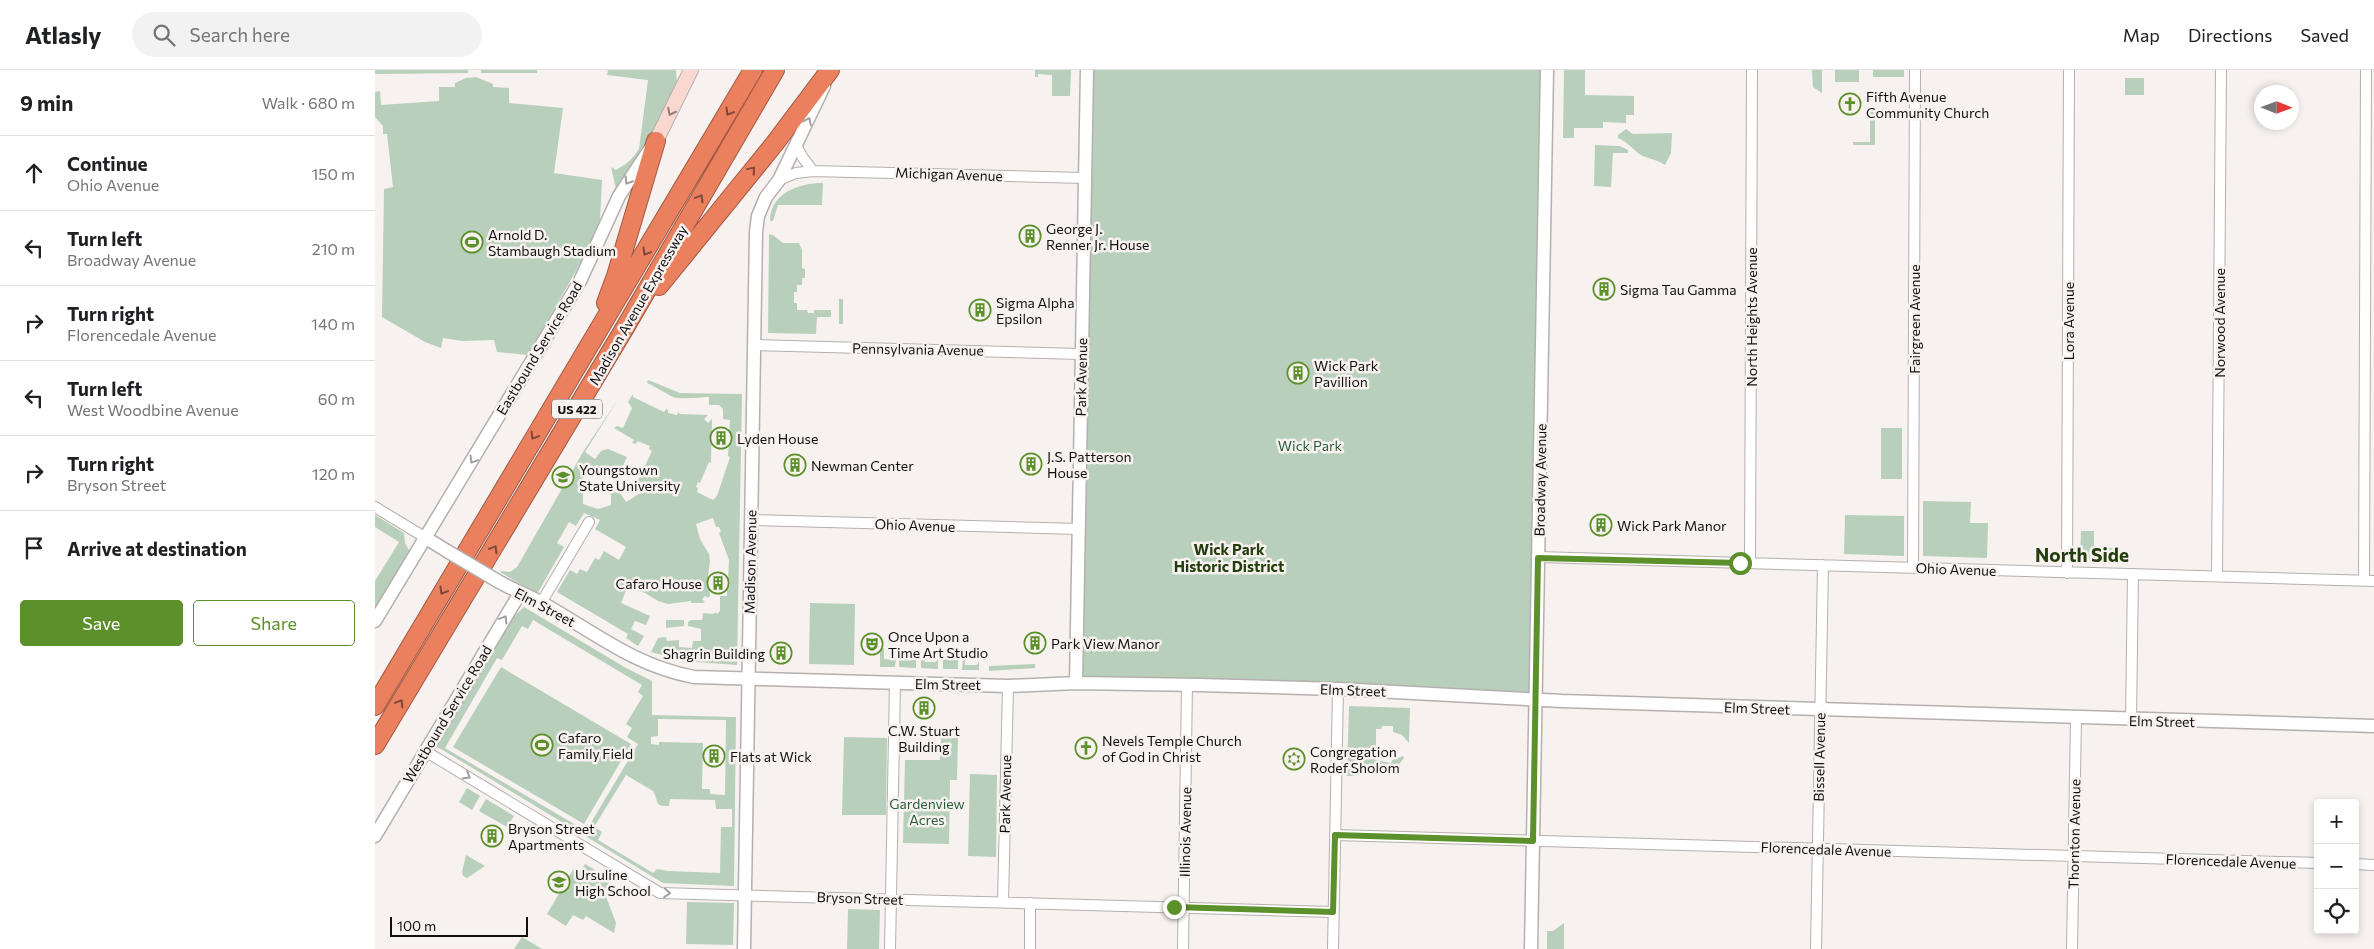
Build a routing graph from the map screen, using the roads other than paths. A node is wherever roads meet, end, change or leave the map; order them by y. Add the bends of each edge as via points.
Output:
1 (753, 70) edge
2 (775, 70) edge
3 (830, 70) edge
4 (1087, 70) edge
5 (1547, 70) edge
6 (1752, 70) edge
7 (1915, 70) edge
8 (2069, 70) edge
9 (2221, 70) edge
10 (2366, 70) edge
11 (686, 74) edge
12 (656, 141) junction
13 (796, 145) junction
14 (813, 171) junction
15 (1084, 178) junction
16 (779, 180) junction
17 (623, 331) junction
18 (754, 345) junction
19 (589, 347) junction
20 (1081, 354) junction
21 (375, 507) edge
22 (751, 520) junction
23 (589, 522) dead end
24 (1078, 529) junction
25 (426, 538) junction
26 (1538, 558) junction
27 (1750, 563) junction
28 (1823, 565) junction
29 (1913, 568) junction
30 (2067, 572) junction
31 (2133, 574) junction
32 (2217, 576) junction
33 (2369, 580) edge
34 (520, 593) junction
35 (541, 602) junction
36 (375, 621) edge
37 (748, 680) junction
38 (895, 683) junction
39 (1076, 683) junction
40 (1187, 685) junction
41 (1008, 686) junction
42 (1338, 689) junction
43 (1536, 700) junction
44 (375, 706) edge
45 (1820, 710) junction
46 (2076, 718) junction
47 (2131, 720) junction
48 (2374, 726) edge
49 (375, 744) edge
50 (425, 751) junction
51 (1335, 835) junction
52 (375, 836) edge
53 (1533, 841) junction
54 (1818, 848) junction
55 (2073, 856) junction
56 (2314, 863) edge
57 (2359, 864) edge
58 (2374, 865) edge
59 (745, 895) junction
60 (891, 899) junction
61 (1003, 902) junction
62 (1031, 903) junction
63 (1184, 908) junction
64 (1333, 912) junction
65 (744, 949) edge
66 (890, 949) edge
67 (1030, 949) edge
68 (1183, 949) edge
69 (1333, 949) edge
70 (1531, 949) edge
71 (1816, 949) edge
72 (2072, 949) edge

1 -> 19 highway, Madison Avenue Expressway / US 422
17 -> 2 highway, Madison Avenue Expressway / US 422
13 -> 3 street
17 -> 3 highway
4 - 15 street, Park Avenue
5 - 26 street, Broadway Avenue
6 - 27 street, North Heights Avenue
7 - 29 street, Fairgreen Avenue
8 - 30 street, Lora Avenue
9 - 32 street, Norwood Avenue
10 - 33 street
11 -> 12 main road, Eastbound Service Road
12 - 19 highway via 617,276
12 -> 25 street, Eastbound Service Road via 619,196 580,281
13 - 14 street
13 - 16 street
14 - 15 street, Michigan Avenue
14 - 16 street, Michigan Avenue
15 - 20 street, Park Avenue
16 - 18 street, Madison Avenue via 766,197 757,225
49 -> 17 highway, Madison Avenue Expressway / US 422
18 - 20 street, Pennsylvania Avenue
18 - 22 street, Madison Avenue
19 -> 44 highway, Madison Avenue Expressway / US 422
20 - 24 street, Park Avenue
21 - 25 street, Elm Street
22 - 24 street, Ohio Avenue
22 - 37 street, Madison Avenue
23 - 35 street
24 - 39 street, Park Avenue
25 - 34 street, Elm Street, bridge
25 - 36 street, Eastbound Service Road
26 - 27 street, Ohio Avenue
26 - 43 street, Broadway Avenue
27 - 28 street, Ohio Avenue
28 - 29 street, Ohio Avenue
28 - 45 street, Bissell Avenue
29 - 30 street, Ohio Avenue
30 - 31 street, Ohio Avenue
31 - 32 street, Ohio Avenue
31 - 47 street
32 - 33 street, Ohio Avenue
34 - 35 street, Elm Street
50 -> 34 street, Westbound Service Road
35 - 37 street, Elm Street via 655,668 694,677
37 - 38 street, Elm Street
37 - 59 street, Madison Avenue
38 - 41 street, Elm Street
38 - 60 street
39 - 40 street, Elm Street
39 - 41 street, Elm Street
40 - 42 street, Elm Street
40 - 63 street, Illinois Avenue
41 - 61 street, Park Avenue
42 - 43 street, Elm Street
42 - 51 street
43 - 45 street, Elm Street
43 - 53 street, Broadway Avenue
45 - 46 street, Elm Street
45 - 54 street, Bissell Avenue
46 - 47 street, Elm Street
46 - 55 street, Thornton Avenue
47 - 48 street, Elm Street
50 - 52 street, Westbound Service Road
50 -> 59 street, Bryson Street via 659,893
51 - 53 street, Florencedale Avenue
51 - 64 street
53 - 54 street, Florencedale Avenue
53 - 70 street, Broadway Avenue
54 - 55 street, Florencedale Avenue
54 - 71 street, Bissell Avenue
55 - 56 street, Florencedale Avenue
55 - 72 street, Thornton Avenue
57 - 58 street
59 - 60 street, Bryson Street
59 - 65 street, Madison Avenue
60 - 61 street, Bryson Street
60 - 66 street
61 - 62 street, Bryson Street
62 - 63 street, Bryson Street
62 - 67 street
63 - 64 street, Bryson Street
63 - 68 street, Illinois Avenue
64 - 69 street

